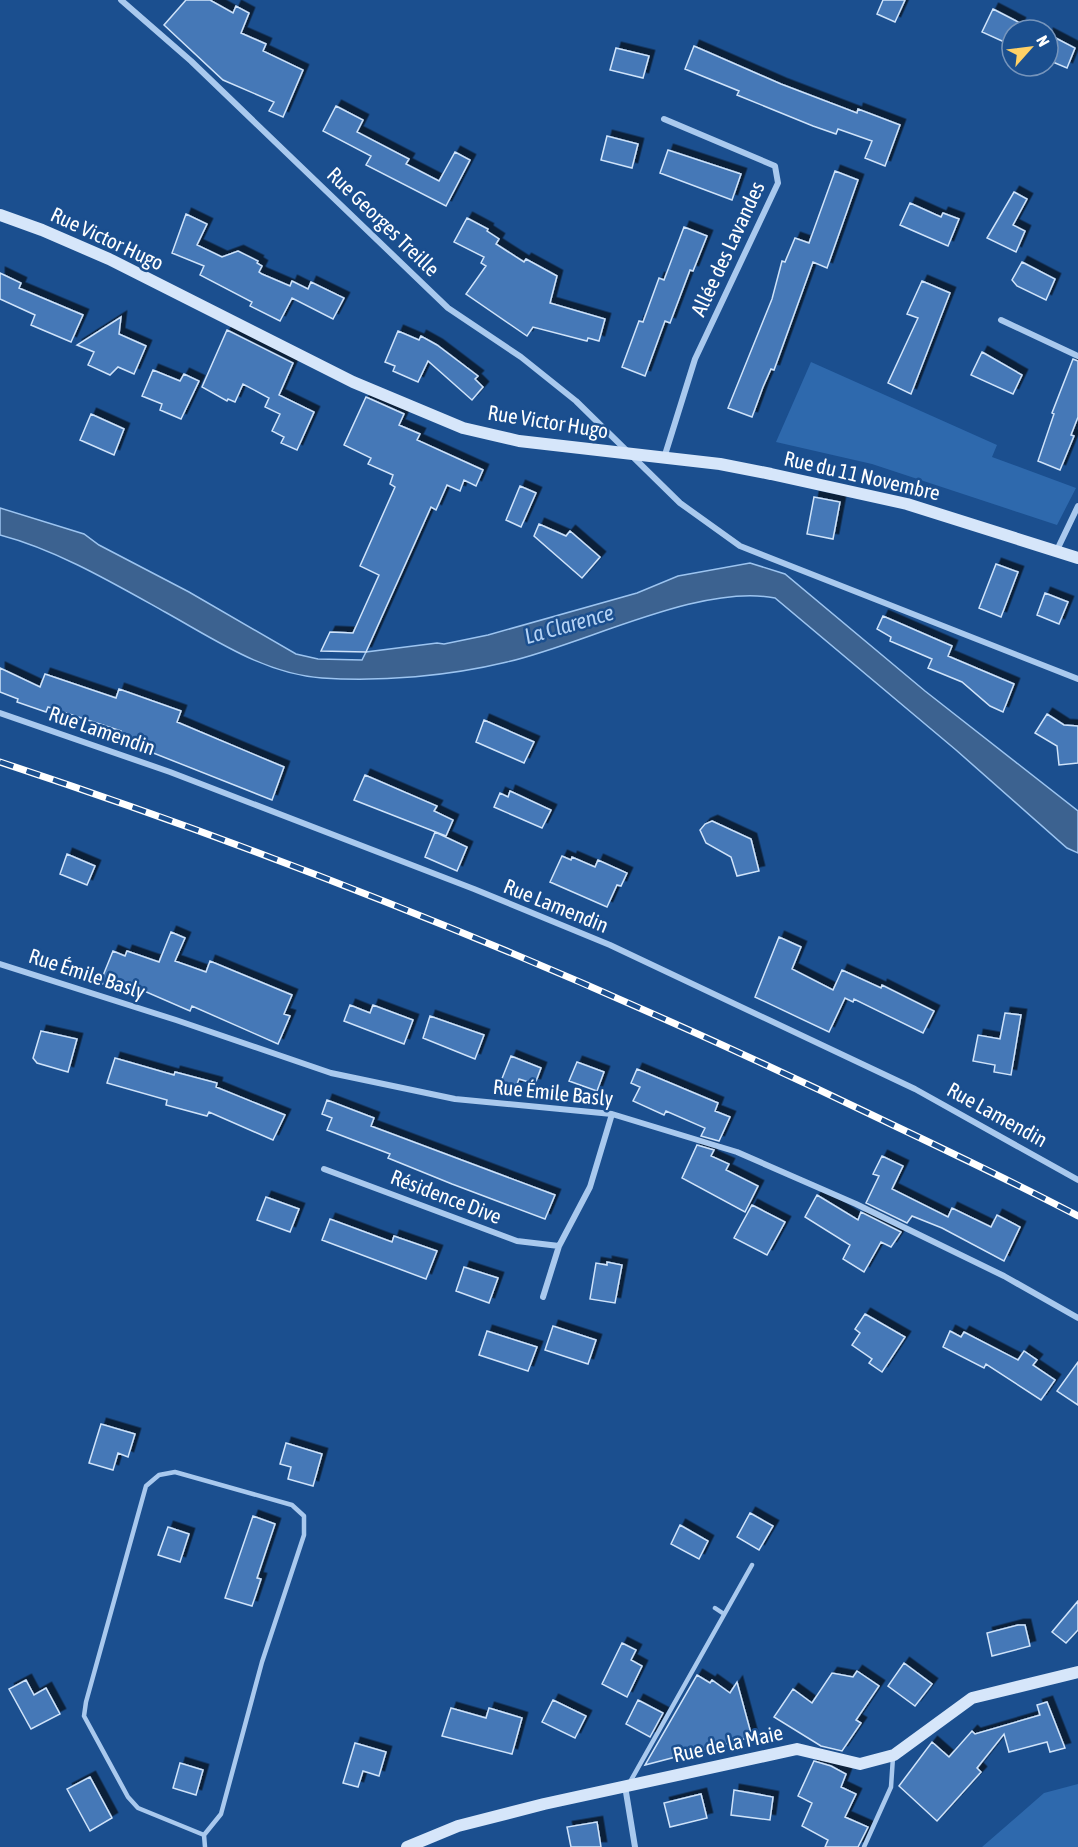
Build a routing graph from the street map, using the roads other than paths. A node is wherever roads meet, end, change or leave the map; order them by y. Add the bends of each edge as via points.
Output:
1 (121, 0) edge
2 (664, 119) dead end
3 (0, 215) edge
4 (1001, 320) dead end
5 (1078, 356) edge
6 (632, 455) junction
7 (664, 458) junction
8 (1078, 506) edge
9 (1057, 550) junction
10 (1078, 558) edge
11 (1078, 679) edge
12 (0, 713) edge
13 (0, 964) edge
14 (612, 1114) junction
15 (324, 1169) dead end
16 (1078, 1180) edge
17 (559, 1246) junction
18 (543, 1296) dead end
19 (1078, 1318) edge
20 (752, 1565) dead end
21 (716, 1608) dead end
22 (724, 1614) junction
23 (1078, 1672) edge
24 (894, 1755) junction
25 (627, 1785) junction
26 (204, 1835) junction
27 (205, 1847) edge
28 (407, 1847) edge
29 (635, 1847) edge
30 (864, 1847) edge

1 - 6 street, Rue Georges Treille via 191,61 448,308 549,378 594,415
2 - 7 street, Allée des Lavandes via 775,166 778,183 695,359
3 - 6 main road, Rue Victor Hugo via 109,259 353,382 463,428 519,441
4 - 5 street
6 - 7 main road, Rue du 11 Novembre
6 - 11 street, Rue Victor Hugo via 680,503 740,546
7 - 9 main road, Rue du 11 Novembre via 720,464 907,504
8 - 9 street
9 - 10 main road, Rue du 11 Novembre
12 - 16 street, Rue Lamendin via 170,772 610,945 915,1089
13 - 14 street, Rue Émile Basly via 332,1073 455,1099
14 - 17 street via 590,1187
14 - 19 street, Rue Émile Basly via 737,1152 809,1183 1004,1276
15 - 17 street, Résidence Dive via 517,1241
17 - 18 street
20 - 22 lane
21 - 22 lane
22 - 25 lane
23 - 24 main road, Rue de la Maie via 972,1698
24 - 25 main road, Rue de la Maie via 860,1764 797,1749
24 - 30 lane via 891,1787
25 - 28 main road, Rue de la Maie via 458,1826
25 - 29 street
26 - 26 lane via 220,1814 262,1662 304,1535 304,1516 292,1505 175,1472 159,1475 146,1486 84,1716 120,1785 138,1808
26 - 27 lane

